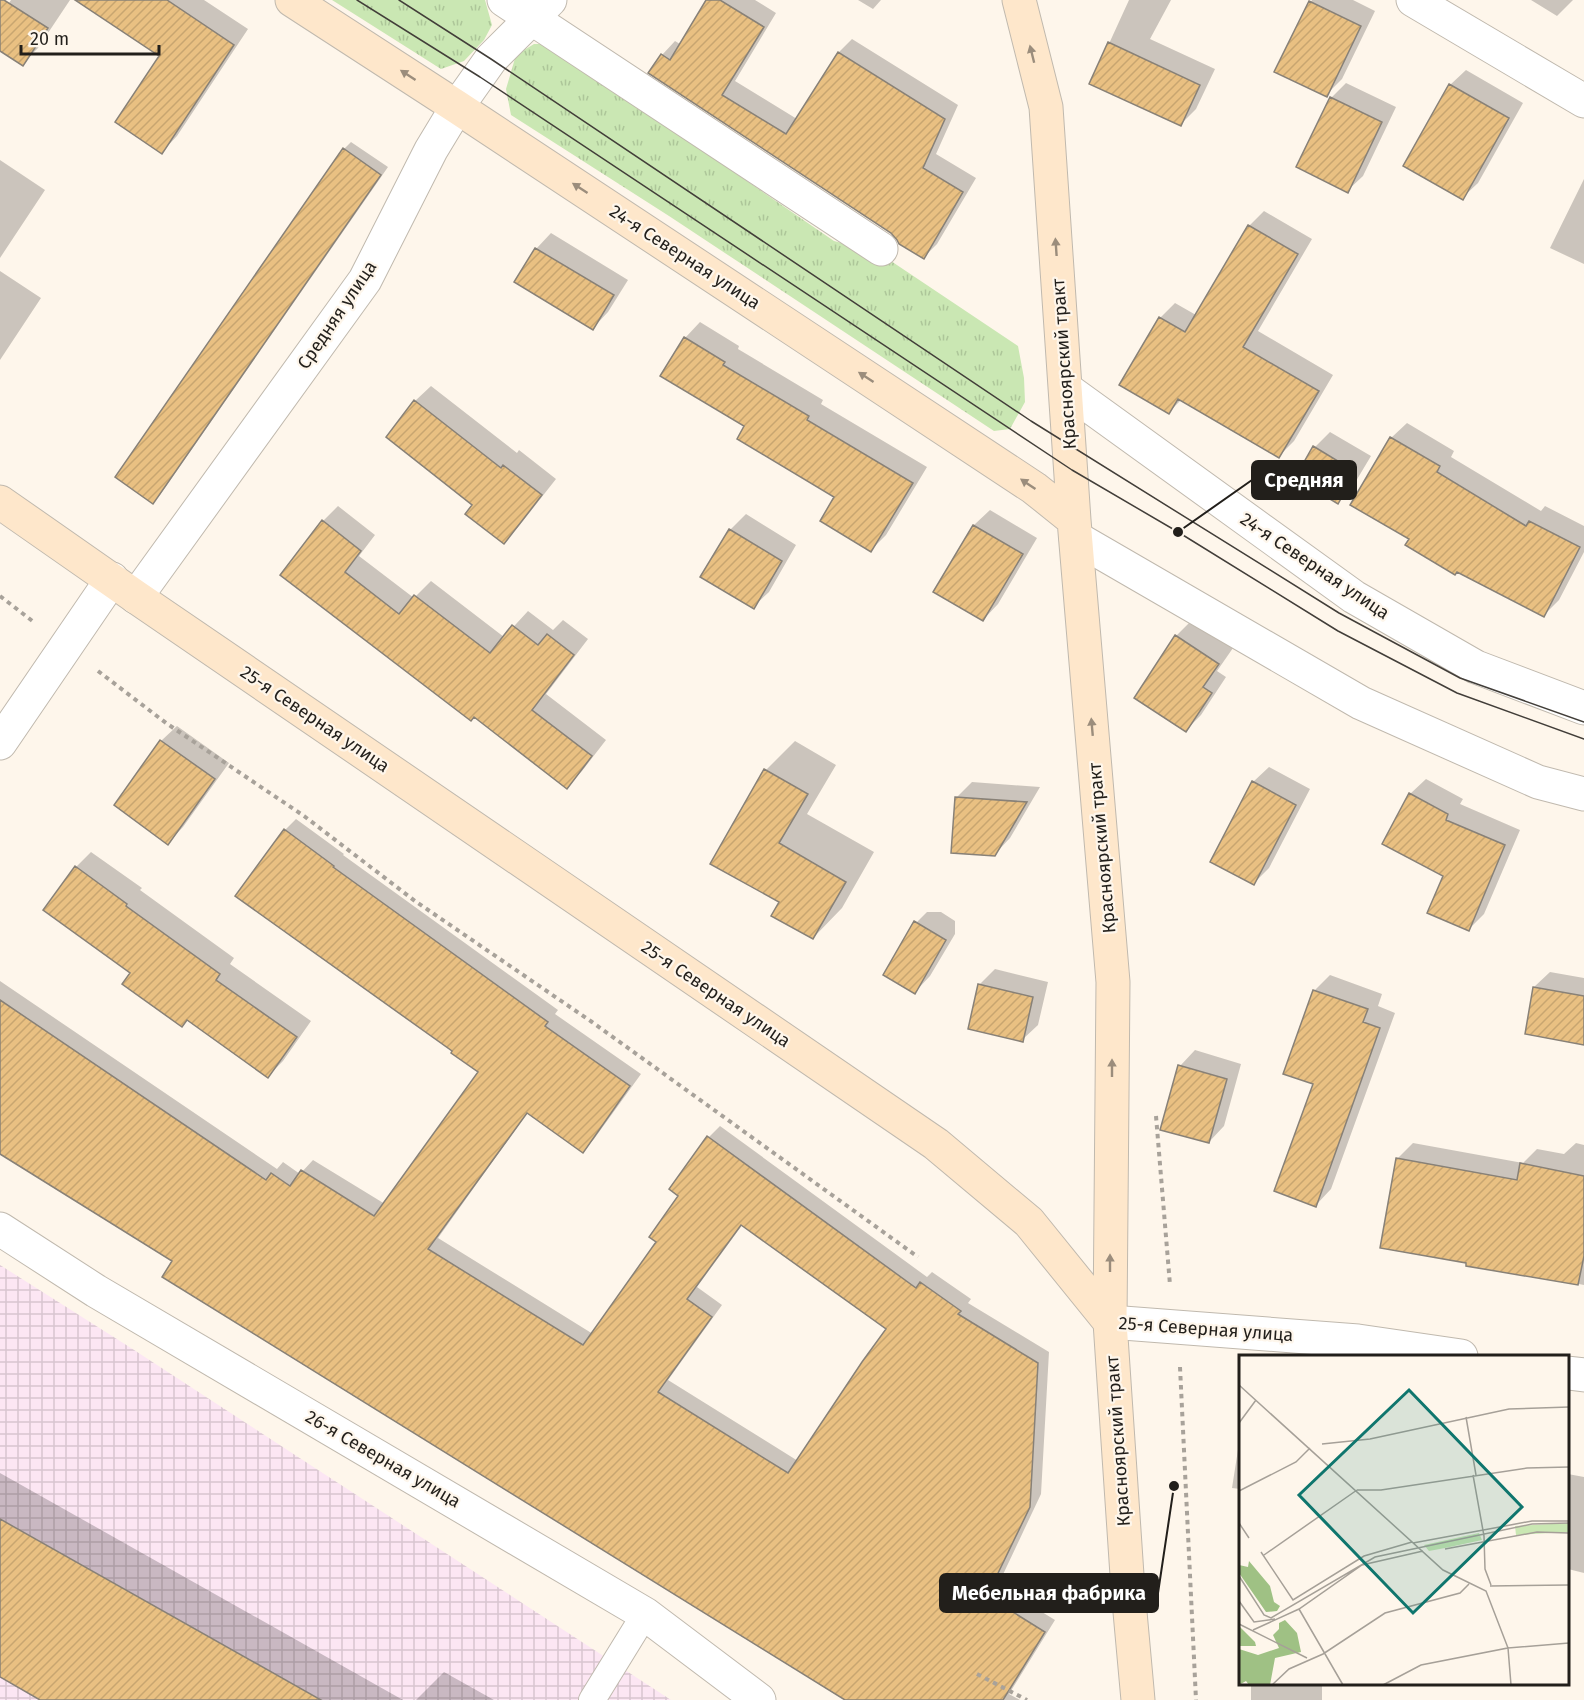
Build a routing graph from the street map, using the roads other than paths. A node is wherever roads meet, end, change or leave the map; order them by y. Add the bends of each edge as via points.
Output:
1 (292, 0) edge
2 (504, 0) edge
3 (1019, 0) edge
4 (1413, 0) edge
5 (542, 10) edge
6 (1584, 101) edge
7 (457, 107) junction
8 (881, 249) dead end
9 (1066, 389) junction
10 (0, 502) edge
11 (1075, 529) junction
12 (124, 588) junction
13 (1584, 708) edge
14 (0, 743) edge
15 (1584, 794) edge
16 (0, 1229) edge
17 (1110, 1322) junction
18 (1454, 1355) edge
19 (1569, 1373) edge
20 (1584, 1375) edge
21 (645, 1614) junction
22 (592, 1700) edge
23 (759, 1700) edge
24 (1138, 1700) edge

7 -> 1 main road, 24-я Северная улица
2 - 5 street
9 -> 3 main road, Красноярский тракт via 1046,107
4 - 6 street
5 - 7 street, Средняя улица via 491,59
5 - 8 street
11 -> 7 main road, 24-я Северная улица via 1034,488
7 - 12 street, Средняя улица via 365,280
9 - 11 main road, Красноярский тракт
9 - 13 street, 24-я Северная улица via 1354,597 1476,667
10 - 12 main road, 25-я Северная улица
11 - 15 street, 24-я Северная улица via 1361,703 1538,782
17 -> 11 main road, Красноярский тракт via 1113,982
12 - 14 street, Средняя улица via 66,646
12 - 17 main road, 25-я Северная улица via 936,1144 1029,1222
16 - 21 street, 26-я Северная улица via 96,1291
17 - 18 street, 25-я Северная улица via 1358,1341
17 - 24 main road, Красноярский тракт
19 - 20 street
21 - 22 lane
21 - 23 street, 26-я Северная улица

